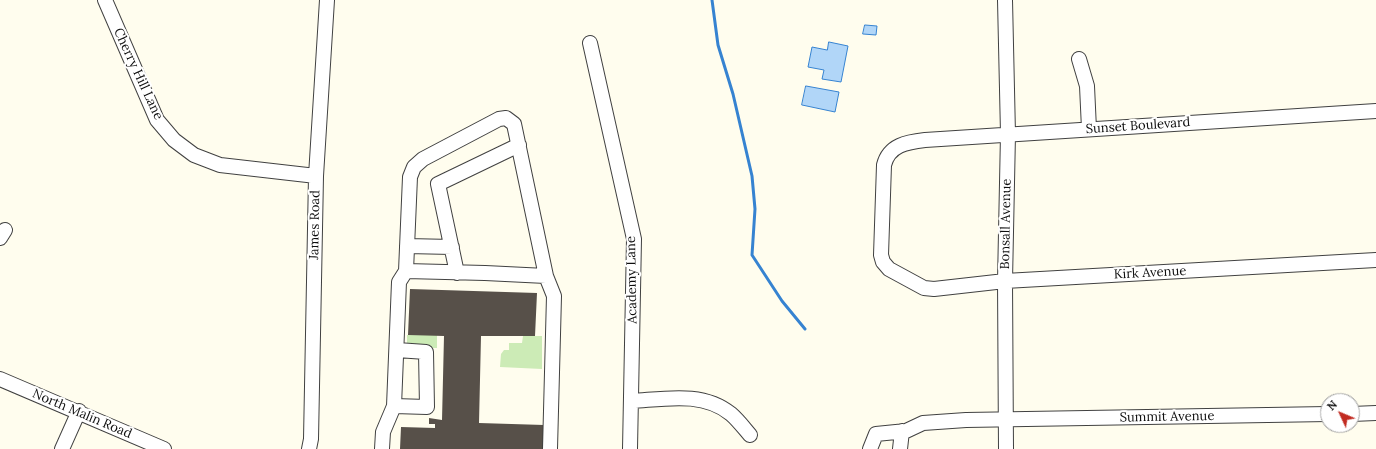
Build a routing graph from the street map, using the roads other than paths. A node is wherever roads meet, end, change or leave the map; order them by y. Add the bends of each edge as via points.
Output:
1 (105, 0) edge
2 (327, 0) edge
3 (1005, 0) edge
4 (590, 43) dead end
5 (1079, 59) dead end
6 (1376, 111) edge
7 (1089, 129) junction
8 (1008, 134) junction
9 (519, 145) junction
10 (316, 176) junction
11 (407, 246) junction
12 (452, 247) junction
13 (1376, 260) edge
14 (406, 271) junction
15 (458, 273) junction
16 (546, 276) junction
17 (1006, 281) junction
18 (924, 288) joint
19 (397, 350) junction
20 (0, 379) edge
21 (632, 401) junction
22 (394, 406) junction
23 (79, 411) junction
24 (1376, 413) edge
25 (1320, 414) edge
26 (1360, 414) edge
27 (1006, 419) junction
28 (902, 431) junction
29 (750, 435) dead end
30 (62, 449) edge
31 (164, 449) edge
32 (309, 449) edge
33 (382, 449) edge
34 (550, 449) edge
35 (630, 449) edge
36 (870, 449) edge
37 (900, 449) edge
38 (1006, 449) edge

1 - 10 street, Cherry Hill Lane via 157,120 174,140 194,156 220,165
2 - 10 street, James Road
3 - 8 street, Bonsall Avenue
4 - 21 street, Academy Lane via 634,239
5 - 7 street via 1087,86
6 - 7 street, Sunset Boulevard
7 - 8 street, Sunset Boulevard
8 - 17 street, Bonsall Avenue
8 - 18 street, Sunset Boulevard via 925,140 901,145 890,152 884,164 882,259 888,269
9 - 11 street via 514,124 506,118 499,119 423,159 414,167 410,177
9 - 12 street via 438,184
9 - 16 street
10 - 32 street, James Road
11 - 12 street
11 - 14 street
12 - 15 street
13 - 17 street, Kirk Avenue
14 - 15 street
14 - 19 street via 399,282
15 - 16 street
16 - 34 street via 554,296
17 - 18 street, Kirk Avenue
17 - 27 street, Bonsall Avenue
19 - 22 street
19 - 22 street via 426,352 427,407
20 - 23 street, North Malin Road
21 - 29 street via 693,398 714,403 732,414
21 - 35 street, Academy Lane
22 - 33 street via 383,432
23 - 30 street
23 - 31 street, North Malin Road
24 - 26 street
25 - 27 street, Summit Avenue
27 - 28 street, Summit Avenue via 923,423
27 - 38 street, Bonsall Avenue
28 - 36 street, Summit Avenue via 876,434
28 - 37 street

